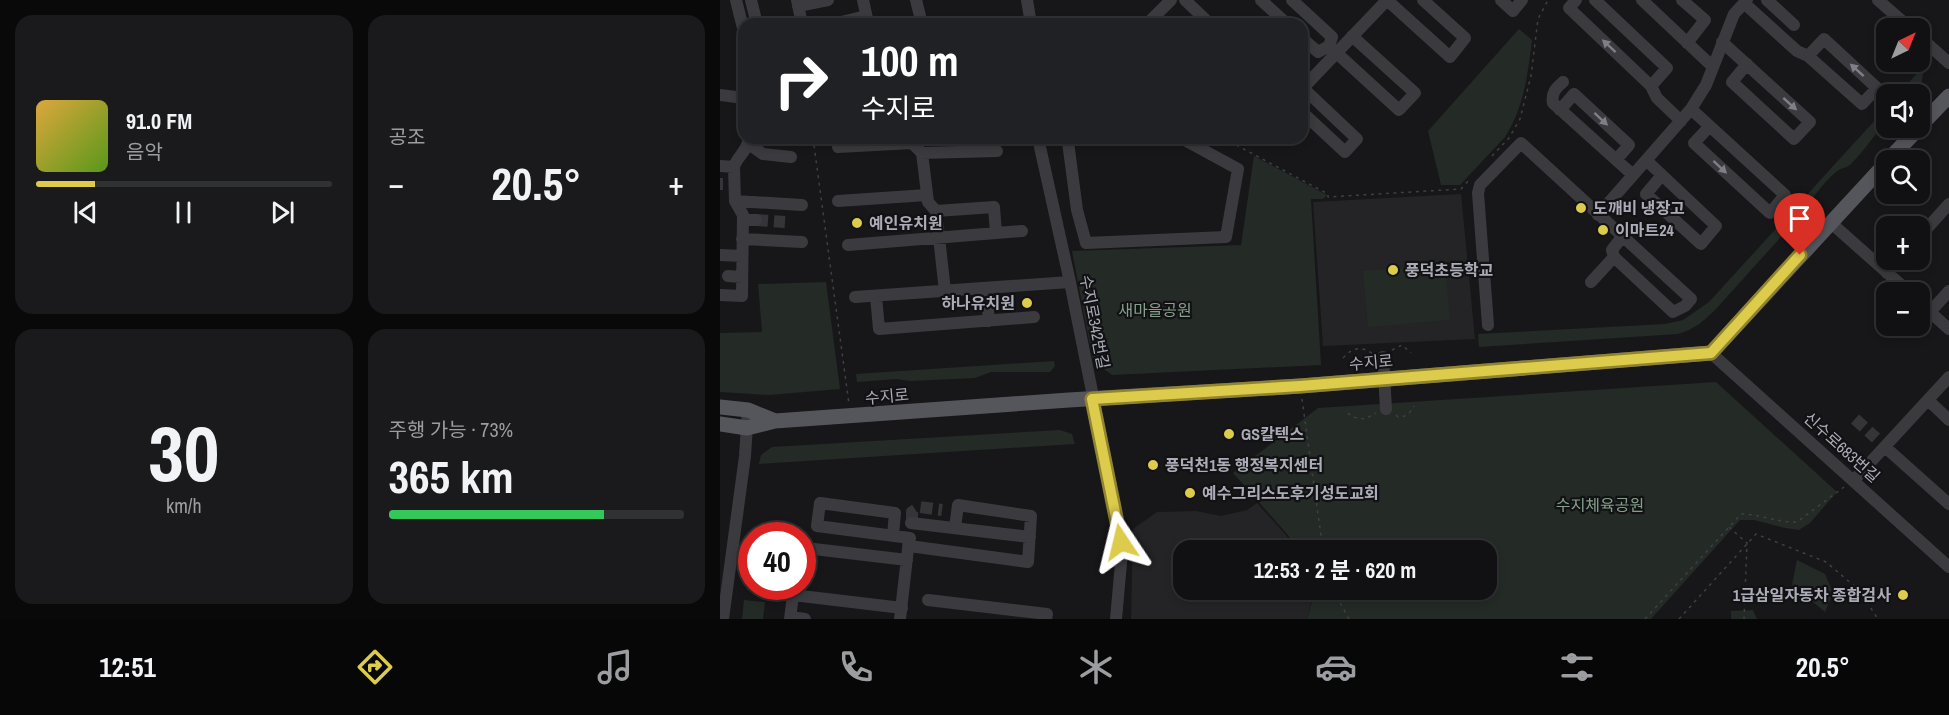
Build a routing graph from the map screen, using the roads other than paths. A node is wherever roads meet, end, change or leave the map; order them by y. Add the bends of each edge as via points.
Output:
1 (736, 0) edge
2 (751, 0) edge
3 (828, 0) edge
4 (863, 0) edge
5 (916, 0) edge
6 (1027, 0) edge
7 (1171, 0) edge
8 (1185, 0) edge
9 (1261, 0) edge
10 (1292, 0) edge
11 (1387, 0) edge
12 (1423, 0) edge
13 (1501, 0) edge
14 (1522, 0) edge
15 (1576, 0) edge
16 (1595, 0) edge
17 (1642, 0) edge
18 (1682, 0) edge
19 (1767, 0) edge
20 (1878, 0) edge
21 (1745, 2) edge
22 (797, 3) edge
23 (740, 18) edge
24 (756, 18) edge
25 (801, 18) edge
26 (867, 18) edge
27 (920, 18) edge
28 (1030, 18) edge
29 (1153, 18) edge
30 (1200, 18) edge
31 (1280, 18) edge
32 (1899, 18) edge
33 (1794, 25) dead end
34 (1352, 36) junction
35 (1722, 42) junction
36 (1687, 43) junction
37 (1308, 44) edge
38 (1930, 46) edge
39 (1333, 49) junction
40 (1808, 56) junction
41 (1949, 63) edge
42 (1747, 64) junction
43 (1713, 67) junction
44 (1308, 82) edge
45 (1563, 82) dead end
46 (1651, 86) junction
47 (1308, 94) edge
48 (720, 95) edge
49 (1949, 96) edge
50 (738, 97) edge
51 (1691, 109) junction
52 (1560, 110) junction
53 (1930, 116) edge
54 (1308, 118) edge
55 (1681, 121) junction
56 (1710, 126) junction
57 (1909, 138) edge
58 (747, 144) edge
59 (752, 144) edge
60 (894, 144) edge
61 (913, 144) edge
62 (1039, 144) edge
63 (1068, 144) edge
64 (1192, 144) edge
65 (838, 147) dead end
66 (1898, 150) edge
67 (997, 151) dead end
68 (922, 153) junction
69 (791, 157) dead end
70 (1616, 160) junction
71 (1646, 160) junction
72 (720, 166) edge
73 (734, 167) junction
74 (1876, 174) edge
75 (1662, 175) junction
76 (1633, 176) junction
77 (927, 195) junction
78 (735, 201) junction
79 (838, 201) dead end
80 (1949, 204) edge
81 (802, 205) dead end
82 (936, 211) junction
83 (1598, 215) junction
84 (742, 220) junction
85 (756, 220) tunnel mouth
86 (1830, 222) junction
87 (1930, 225) edge
88 (1022, 231) dead end
89 (996, 233) junction
90 (1622, 237) junction
91 (742, 239) junction
92 (939, 239) junction
93 (802, 242) dead end
94 (848, 245) dead end
95 (720, 255) edge
96 (742, 256) junction
97 (1614, 257) junction
98 (1890, 270) edge
99 (1887, 273) junction
100 (728, 276) dead end
101 (742, 277) junction
102 (1070, 282) junction
103 (1591, 282) dead end
104 (1897, 282) edge
105 (986, 288) junction
106 (945, 291) junction
107 (1949, 291) edge
108 (720, 295) edge
109 (876, 296) junction
110 (855, 297) dead end
111 (1930, 312) joint
112 (1034, 317) dead end
113 (989, 321) junction
114 (1488, 325) dead end
115 (1949, 329) edge
116 (1711, 353) junction
117 (1383, 357) road end
118 (1949, 377) edge
119 (1092, 399) junction
120 (1928, 400) junction
121 (720, 406) edge
122 (1386, 409) road end
123 (748, 410) junction
124 (1949, 420) edge
125 (775, 421) junction
126 (720, 424) edge
127 (747, 428) junction
128 (1885, 447) junction
129 (1854, 480) junction
130 (1949, 504) edge
131 (955, 528) junction
132 (893, 535) junction
133 (1030, 537) junction
134 (909, 542) junction
135 (816, 549) edge
136 (907, 560) junction
137 (1949, 567) edge
138 (928, 600) dead end
139 (886, 606) junction
140 (901, 613) edge
141 (994, 614) edge
142 (790, 618) edge
143 (723, 619) edge
144 (805, 619) edge
145 (885, 619) edge
146 (1046, 619) edge
147 (1116, 619) edge

1 - 23 street
2 - 24 street
3 - 22 street
4 - 26 street
5 - 27 street
6 - 28 street
7 - 29 street
8 - 30 street
9 - 31 street
10 - 39 street via 1332,37
11 - 12 street via 1450,57 1465,38
11 - 34 street
13 - 14 street via 1513,10
46 -> 15 street via 1569,8
16 - 46 street via 1667,68
17 - 36 street
18 - 36 street via 1705,20
19 - 33 street
20 - 32 street
21 - 35 street via 1734,14
21 - 40 street via 1797,51
22 - 25 street
34 - 39 street
34 - 39 street via 1415,93 1399,111
35 - 42 street
35 - 43 street
36 - 43 street
37 - 39 street via 1317,52
38 - 41 street
39 - 44 street
40 -> 40 street via 1862,104 1877,88 1824,39
42 -> 42 street via 1810,122 1794,139 1732,82
43 - 51 street
45 - 52 street via 1551,97
46 - 55 street via 1657,98
47 - 54 street via 1357,139 1345,152
48 - 50 street
49 - 53 main road
51 - 55 street
51 - 56 street
52 - 70 street
52 -> 70 street via 1574,94 1629,145
55 - 71 street
56 -> 56 street via 1694,143 1770,213 1785,195
57 - 66 main road
58 - 73 street
59 - 69 street via 763,154
60 - 65 street
61 - 68 street
62 - 102 street, 수지로342번길
63 - 64 street via 1077,210 1086,243 1226,237 1238,169
67 - 68 street
68 - 77 street
70 - 76 street
71 - 75 street
71 - 76 street
72 - 73 street
73 - 78 street via 729,184
74 - 86 main road
75 - 75 street via 1646,194 1701,244 1716,226
76 - 83 street
77 - 79 street
77 - 82 street
78 - 81 street
78 - 84 street
80 - 87 street
82 - 89 street via 994,207
82 - 92 street
83 - 90 street
83 - 114 street via 1521,143 1480,185 1478,193
84 - 85 street
84 - 91 street
86 - 99 street
86 - 116 main road
88 - 89 street
89 - 92 street
90 - 97 street via 1612,250
90 - 97 street via 1691,299 1673,312
91 - 93 street
91 - 96 street
92 - 94 street
92 - 106 street
95 - 96 street
96 - 101 street
97 - 103 street
98 - 99 street
99 - 104 street
100 - 101 street
101 - 108 street via 742,296
102 - 105 street
102 - 119 street, 수지로342번길
105 - 106 street
105 - 113 street
106 - 109 street
107 - 111 street
109 - 110 street
109 - 113 street via 879,329
111 - 115 street
112 - 113 street
116 - 119 main road, 수지로
116 - 129 street, 신수로683번길
117 - 122 street
118 - 120 street
119 - 125 main road, 수지로
119 - 147 street, 수지로342번길 via 1121,540
120 - 124 street
120 - 128 street
121 - 123 main road, 수지로
123 - 125 main road, 수지로
123 - 127 street
125 - 127 main road, 수지로
126 - 127 main road, 수지로
127 - 143 street
128 - 129 street
128 - 130 street
129 - 137 street, 신수로683번길
131 - 133 street
131 - 133 street via 958,505 1031,516
131 - 134 street via 912,522
132 - 132 street via 817,526 820,503 895,513
132 - 134 street
133 - 134 street via 1028,562
134 - 136 street
135 - 136 street
136 - 140 street
138 - 141 street
139 - 140 street
139 - 142 street via 793,595
139 - 145 street
141 - 146 street via 1047,614
142 - 144 street

